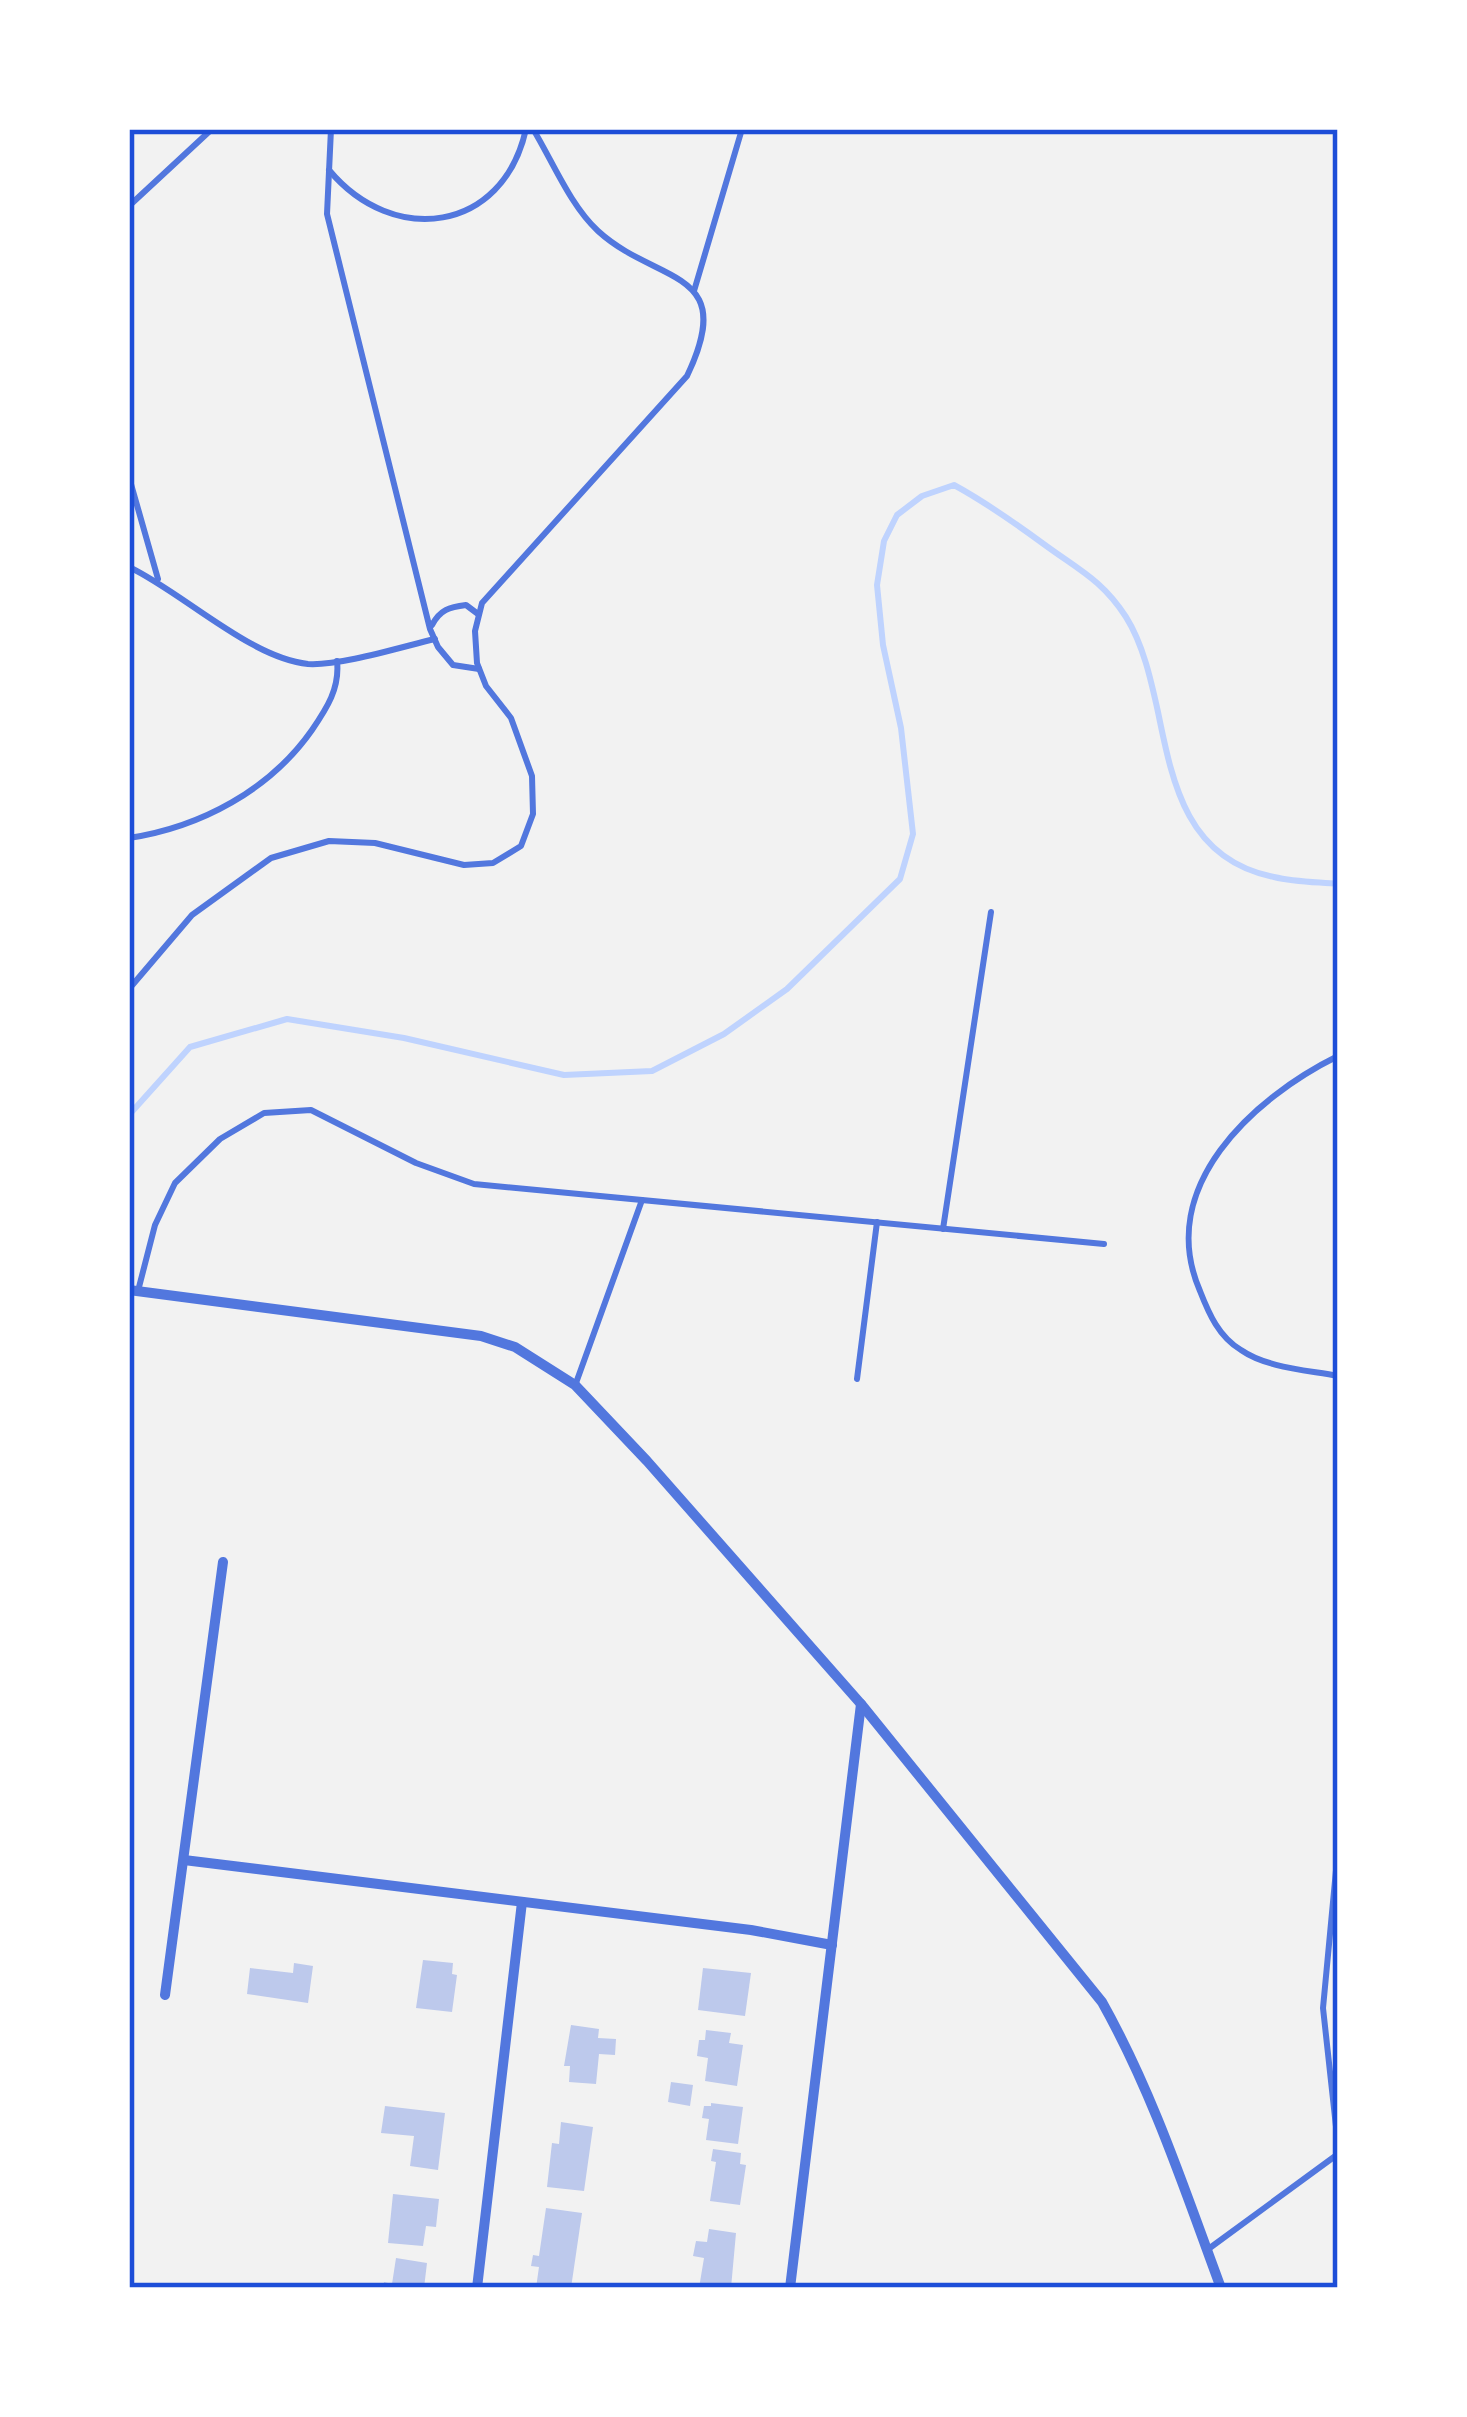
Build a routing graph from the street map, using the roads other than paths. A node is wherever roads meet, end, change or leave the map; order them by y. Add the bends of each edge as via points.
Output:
1 (212, 129) edge
2 (332, 129) edge
3 (530, 129) edge
4 (742, 129) edge
5 (326, 167) junction
6 (129, 206) edge
7 (694, 291) junction
8 (129, 477) edge
9 (129, 567) edge
10 (159, 583) junction
11 (479, 616) junction
12 (430, 628) junction
13 (435, 639) junction
14 (337, 661) junction
15 (479, 669) junction
16 (129, 838) edge
17 (992, 912) dead end
18 (129, 988) edge
19 (1338, 1056) edge
20 (642, 1200) junction
21 (877, 1222) junction
22 (943, 1228) junction
23 (1104, 1244) dead end
24 (134, 1290) edge
25 (1338, 1376) edge
26 (857, 1379) dead end
27 (575, 1385) junction
28 (223, 1562) dead end
29 (860, 1704) junction
30 (1338, 1849) edge
31 (184, 1861) junction
32 (522, 1902) junction
33 (832, 1945) junction
34 (165, 1995) dead end
35 (1338, 2150) edge
36 (1207, 2250) junction
37 (477, 2288) edge
38 (790, 2288) edge
39 (1221, 2288) edge

1 - 6 lane
2 - 5 lane
3 - 5 lane via 506,178 452,218 414,220 379,209 348,193
3 - 7 lane via 593,227
4 - 7 lane
5 - 12 lane via 338,267
7 - 11 lane via 704,340 687,376 506,573
8 - 10 lane
9 - 10 lane
10 - 14 lane via 275,654 305,664
11 - 12 lane via 455,606
11 - 15 lane
12 - 13 lane
13 - 14 lane
13 - 15 lane via 454,665
14 - 16 lane via 323,714 264,781 165,832
15 - 18 lane via 511,718 532,776 533,814 520,846 493,863 464,865 375,843 329,841 272,858 192,914
17 - 22 lane
19 - 25 lane via 1292,1079 1236,1129 1195,1197 1187,1241 1217,1330 1242,1352
20 - 21 lane
20 - 24 lane via 474,1184 310,1110 263,1113 220,1139 175,1183
20 - 27 lane
21 - 22 lane
21 - 26 lane
22 - 23 lane
24 - 27 street via 482,1336
27 - 29 street
28 - 31 street
29 - 33 street
29 - 36 street via 1102,2002 1130,2052
30 - 35 lane via 1323,2008
31 - 32 street
31 - 34 street
32 - 33 street
32 - 37 street
33 - 38 street
35 - 36 lane
36 - 39 street

